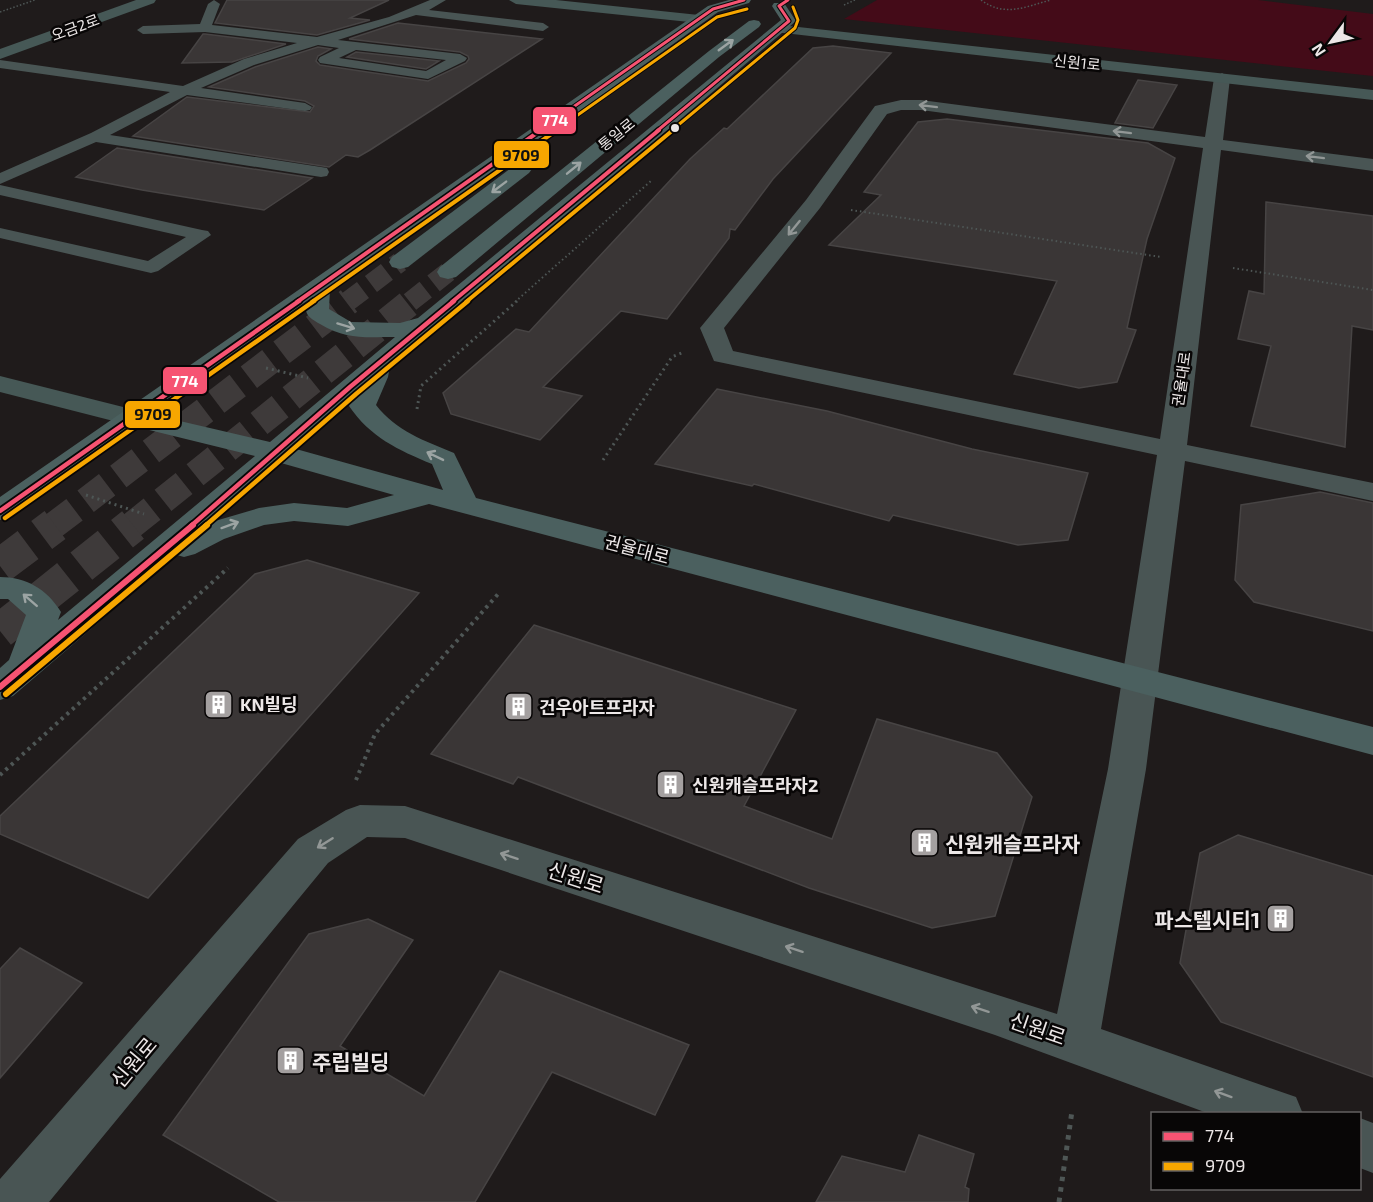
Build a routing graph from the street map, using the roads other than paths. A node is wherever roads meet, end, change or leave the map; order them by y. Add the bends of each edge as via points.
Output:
1 (149, 0) edge
2 (440, 0) edge
3 (516, 0) edge
4 (745, 0) edge
5 (784, 3) edge
6 (213, 4) dead end
7 (418, 12) junction
8 (699, 18) junction
9 (543, 27) dead end
10 (205, 28) junction
11 (780, 29) junction
12 (143, 30) dead end
13 (318, 40) junction
14 (355, 45) junction
15 (0, 54) edge
16 (0, 64) edge
17 (1222, 78) junction
18 (182, 91) junction
19 (1373, 95) edge
20 (305, 107) dead end
21 (94, 136) junction
22 (1213, 144) junction
23 (1373, 165) edge
24 (321, 172) dead end
25 (1, 180) edge
26 (39, 200) junction
27 (10, 215) edge
28 (0, 233) edge
29 (400, 262) tunnel mouth
30 (448, 272) tunnel mouth
31 (319, 286) junction
32 (430, 322) junction
33 (0, 384) edge
34 (358, 390) junction
35 (133, 418) junction
36 (1171, 451) junction
37 (275, 452) junction
38 (1373, 492) edge
39 (428, 495) junction
40 (464, 504) junction
41 (0, 512) edge
42 (156, 555) junction
43 (0, 588) edge
44 (24, 666) junction
45 (1141, 680) junction
46 (0, 687) edge
47 (1373, 741) edge
48 (1075, 1041) junction
49 (1275, 1112) edge
50 (15, 1202) edge

1 - 15 street, 오금2로
2 - 7 lane
3 - 8 street
4 - 8 main road via 713,9
4 -> 29 main road, 통일로
5 - 11 main road via 789,21
30 -> 5 main road, 통일로 via 714,54
6 - 10 lane
7 - 9 lane
7 - 13 lane
8 - 31 main road
10 - 12 lane
10 - 13 lane
11 - 17 street, 신원1로
11 - 32 main road
13 - 14 lane
13 - 18 lane
14 - 14 lane via 449,57 460,58 428,75 325,60
16 - 18 lane
17 - 19 street, 신원1로
17 - 22 street, 권율대로
18 - 20 lane
18 - 21 lane
21 - 24 lane
21 - 25 lane
23 -> 22 street
22 - 36 street, 권율대로
22 -> 36 street via 921,105 889,106 881,110 813,204 712,328 723,356
25 - 26 lane
26 - 27 lane
26 - 28 lane via 202,236 151,267
31 -> 32 main road via 316,312 346,329 400,330
31 - 35 main road
32 - 34 main road via 378,364 377,379
33 - 35 street
34 - 37 main road
40 -> 34 main road via 444,459 393,437 374,424 362,406
35 - 37 main road, 권율대로
35 - 41 main road
36 - 38 street
36 - 45 street, 권율대로
37 - 39 main road, 권율대로
37 - 42 main road
39 - 40 main road, 권율대로
42 -> 39 main road via 259,517 294,512 348,517
40 - 45 main road, 권율대로
42 - 44 main road
44 -> 43 main road via 44,612 16,588
44 - 46 main road
45 - 47 main road, 권율대로
45 - 48 street
49 -> 48 street, 신원로
48 -> 50 street, 신원로 via 405,822 360,821 313,851

